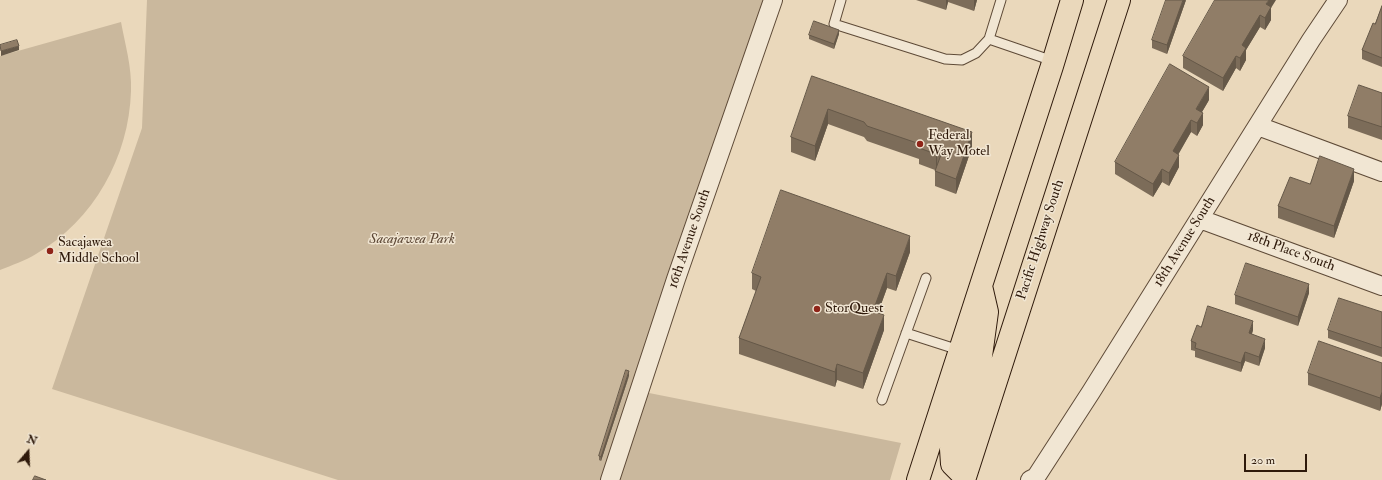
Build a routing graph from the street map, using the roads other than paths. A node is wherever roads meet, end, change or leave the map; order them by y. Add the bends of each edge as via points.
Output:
1 (773, 0) edge
2 (841, 0) edge
3 (1001, 0) edge
4 (1072, 0) edge
5 (1120, 0) edge
6 (1338, 0) edge
7 (989, 39) junction
8 (1053, 61) junction
9 (1258, 126) junction
10 (1382, 172) edge
11 (1200, 219) junction
12 (926, 278) dead end
13 (980, 285) junction
14 (1382, 286) edge
15 (906, 333) junction
16 (959, 350) junction
17 (882, 400) dead end
18 (969, 479) edge
19 (610, 480) edge
20 (918, 480) edge
21 (1030, 480) edge

1 - 19 street, 16th Avenue South via 676,279
2 - 7 lane via 834,24 945,59 962,60 976,53
3 - 7 lane
4 - 8 main road
5 - 18 main road, Pacific Highway South
6 - 9 street, 18th Avenue South
7 - 8 lane
8 - 13 main road
9 - 10 street
9 - 11 street, 18th Avenue South
11 - 14 street, 18th Place South
11 - 21 street, 18th Avenue South via 1036,477
12 - 15 lane
13 - 16 main road
13 - 18 main road via 987,312 982,350 952,449 952,464
15 - 16 lane
15 - 17 lane
16 - 20 main road

